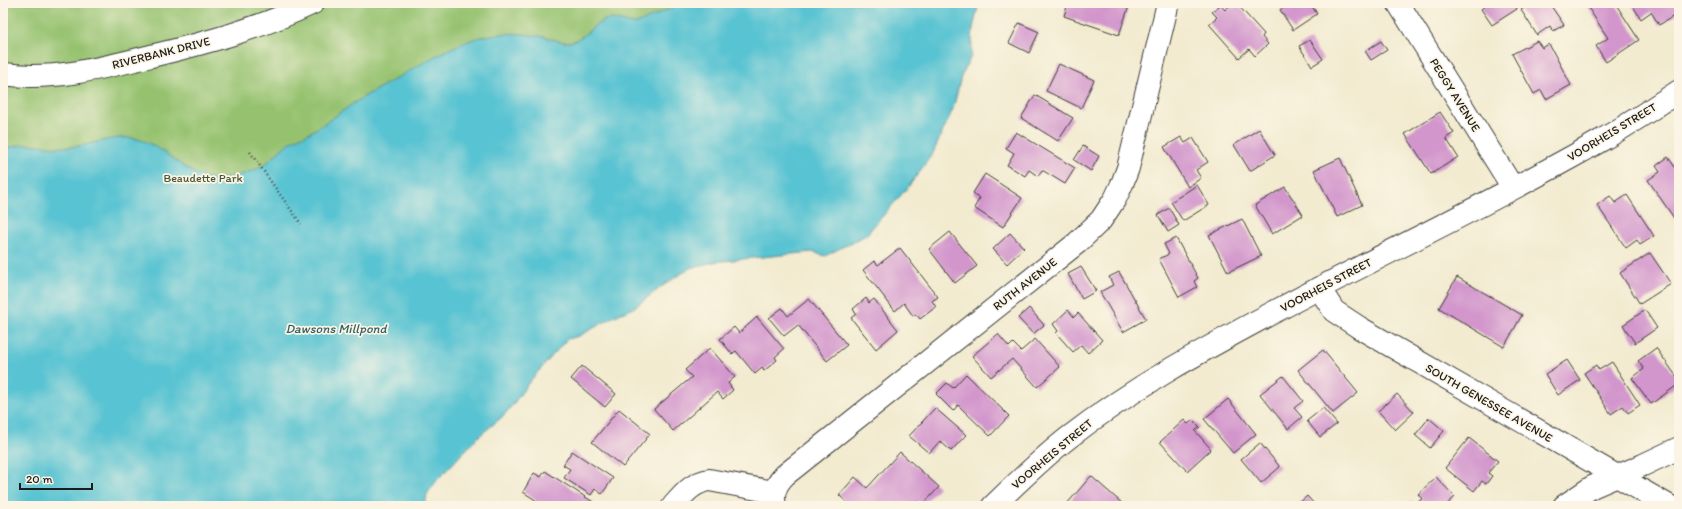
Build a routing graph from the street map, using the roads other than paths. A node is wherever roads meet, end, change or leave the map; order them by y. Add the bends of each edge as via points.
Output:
1 (312, 3) edge
2 (1168, 3) edge
3 (1398, 3) edge
4 (3, 74) edge
5 (1679, 91) edge
6 (1513, 188) junction
7 (1318, 288) junction
8 (1679, 448) edge
9 (1617, 476) junction
10 (774, 499) edge
11 (673, 506) edge
12 (993, 506) edge
13 (1564, 506) edge
14 (1669, 506) edge

1 - 4 street, RIVERBANK DRIVE via 284,17 187,48 116,65 51,75
2 - 10 street, RUTH AVENUE via 1128,168 1115,198 1101,220 1071,248 785,475 778,482
3 - 6 street, PEGGY AVENUE
5 - 6 street, VOORHEIS STREET via 1610,135
6 - 7 street, VOORHEIS STREET
7 - 9 street, SOUTH GENESSEE AVENUE via 1334,311 1360,328
7 - 12 street, VOORHEIS STREET via 1157,377 1093,419 1042,460
8 - 9 street
9 - 13 street via 1592,487
9 - 14 street, SOUTH GENESSEE AVENUE
10 - 11 street via 709,480 692,486

